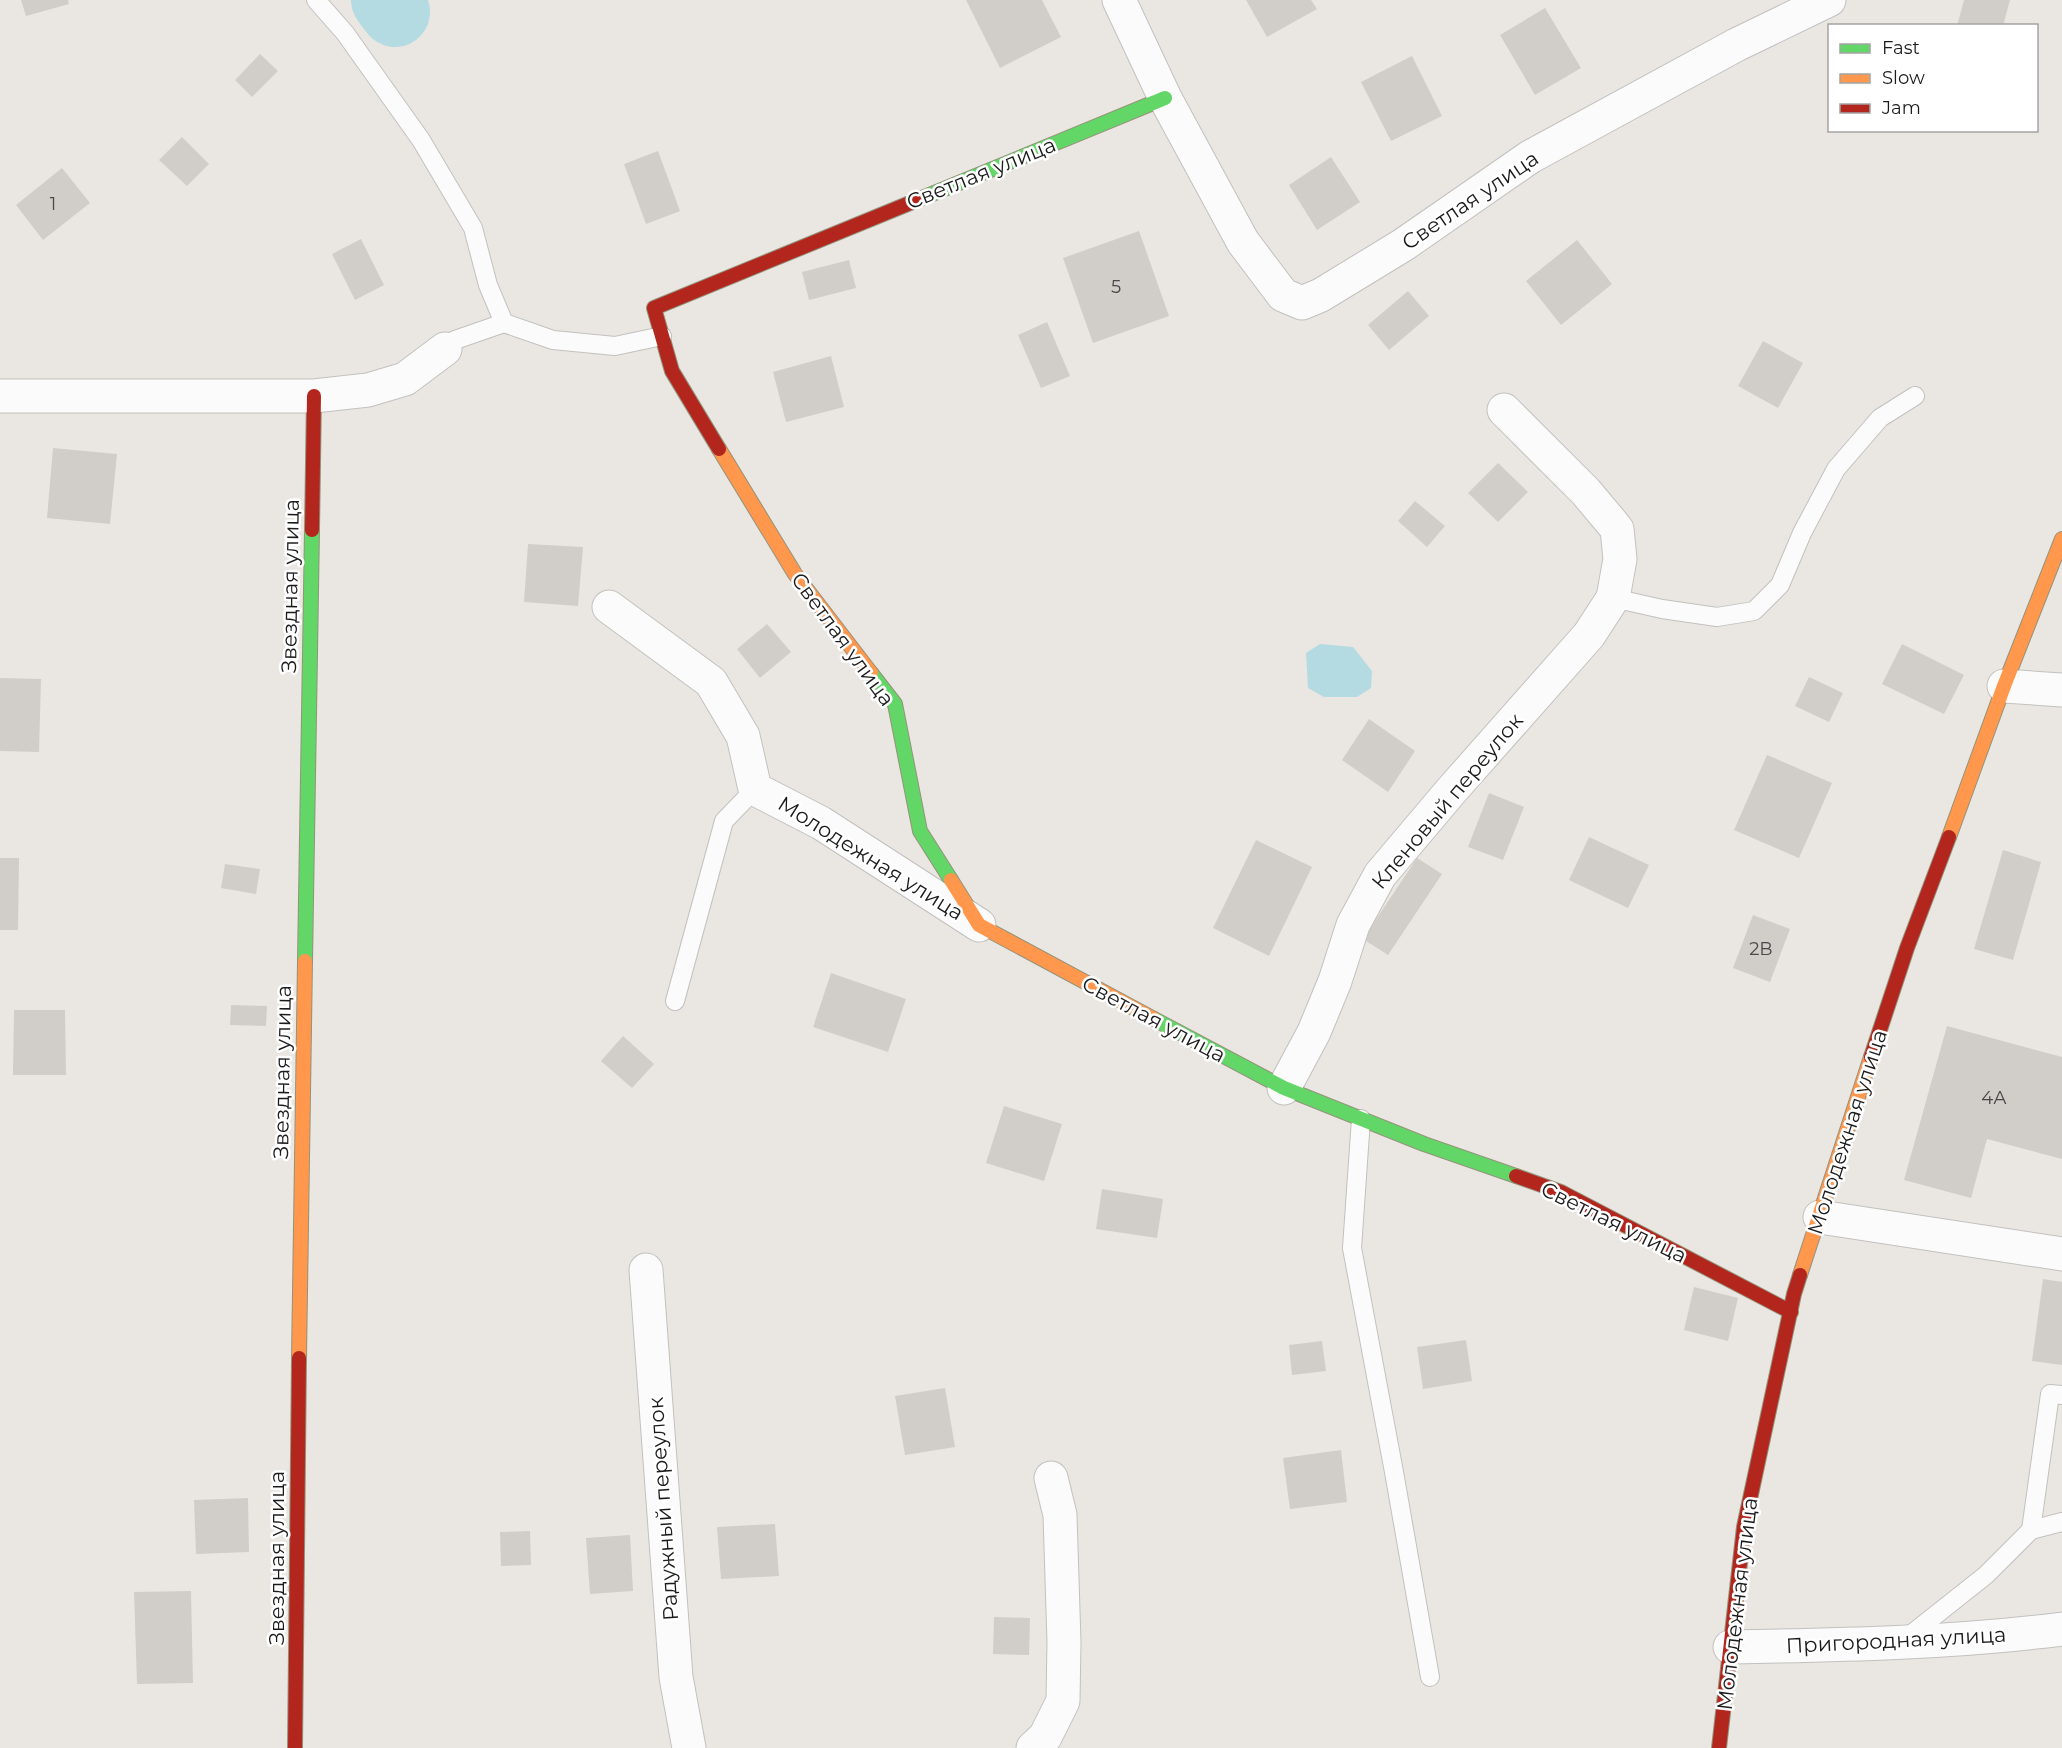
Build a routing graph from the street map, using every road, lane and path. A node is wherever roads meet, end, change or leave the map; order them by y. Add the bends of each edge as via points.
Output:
1 (316, 0) edge
2 (1119, 0) edge
3 (1830, 0) edge
4 (1165, 98) junction
5 (504, 323) junction
6 (662, 336) junction
7 (445, 349) joint
8 (0, 396) edge
9 (314, 396) junction
10 (1915, 396) dead end
11 (1504, 410) dead end
12 (2062, 539) edge
13 (1612, 598) junction
14 (609, 607) dead end
15 (2004, 686) junction
16 (2062, 690) edge
17 (754, 789) junction
18 (979, 925) junction
19 (675, 1001) dead end
20 (1284, 1088) junction
21 (1361, 1119) junction
22 (1820, 1217) junction
23 (2062, 1254) edge
24 (646, 1270) dead end
25 (1791, 1312) junction
26 (2062, 1395) edge
27 (1051, 1478) dead end
28 (2062, 1522) edge
29 (2031, 1530) junction
30 (2062, 1629) edge
31 (1902, 1641) junction
32 (1730, 1647) junction
33 (1430, 1677) dead end
34 (295, 1748) edge
35 (688, 1748) edge
36 (1033, 1748) edge
37 (1719, 1748) edge

1 - 5 lane via 345,33 421,140 473,228 488,285
2 - 4 street, Светлая улица
3 - 4 street, Светлая улица via 1736,45 1530,158 1403,245 1302,303 1283,295 1243,242
4 - 6 street, Светлая улица via 654,308
5 - 6 lane via 553,340 615,346
5 - 7 lane via 455,340
6 - 18 street, Светлая улица via 672,371 795,574 895,704 920,831
7 - 9 street via 405,379 368,390
8 - 9 street
9 - 34 street, Звездная улица
10 - 13 lane via 1880,418 1836,469 1780,585 1754,611 1717,617
11 - 13 street via 1617,529 1620,559
12 - 15 street, Молодежная улица
13 - 20 street, Кленовый переулок via 1589,635 1380,875 1353,925 1314,1032
14 - 17 street, Молодежная улица via 711,682 743,736
15 - 16 street
15 - 22 street, Молодежная улица via 1906,948
17 - 18 street, Молодежная улица via 821,823
17 - 19 lane via 724,821
18 - 20 street, Светлая улица
20 - 21 street, Светлая улица
21 - 25 street, Светлая улица via 1561,1192
21 - 33 lane via 1352,1248
22 - 23 street
22 - 25 street, Молодежная улица
24 - 35 street, Радужный переулок via 676,1677
25 - 32 street, Молодежная улица via 1743,1527
26 - 29 lane via 2050,1394
27 - 36 street via 1060,1515 1063,1701 1045,1737
28 - 29 lane
29 - 31 lane via 1986,1575
30 - 31 street, Пригородная улица
31 - 32 street, Пригородная улица
32 - 37 street, Молодежная улица

